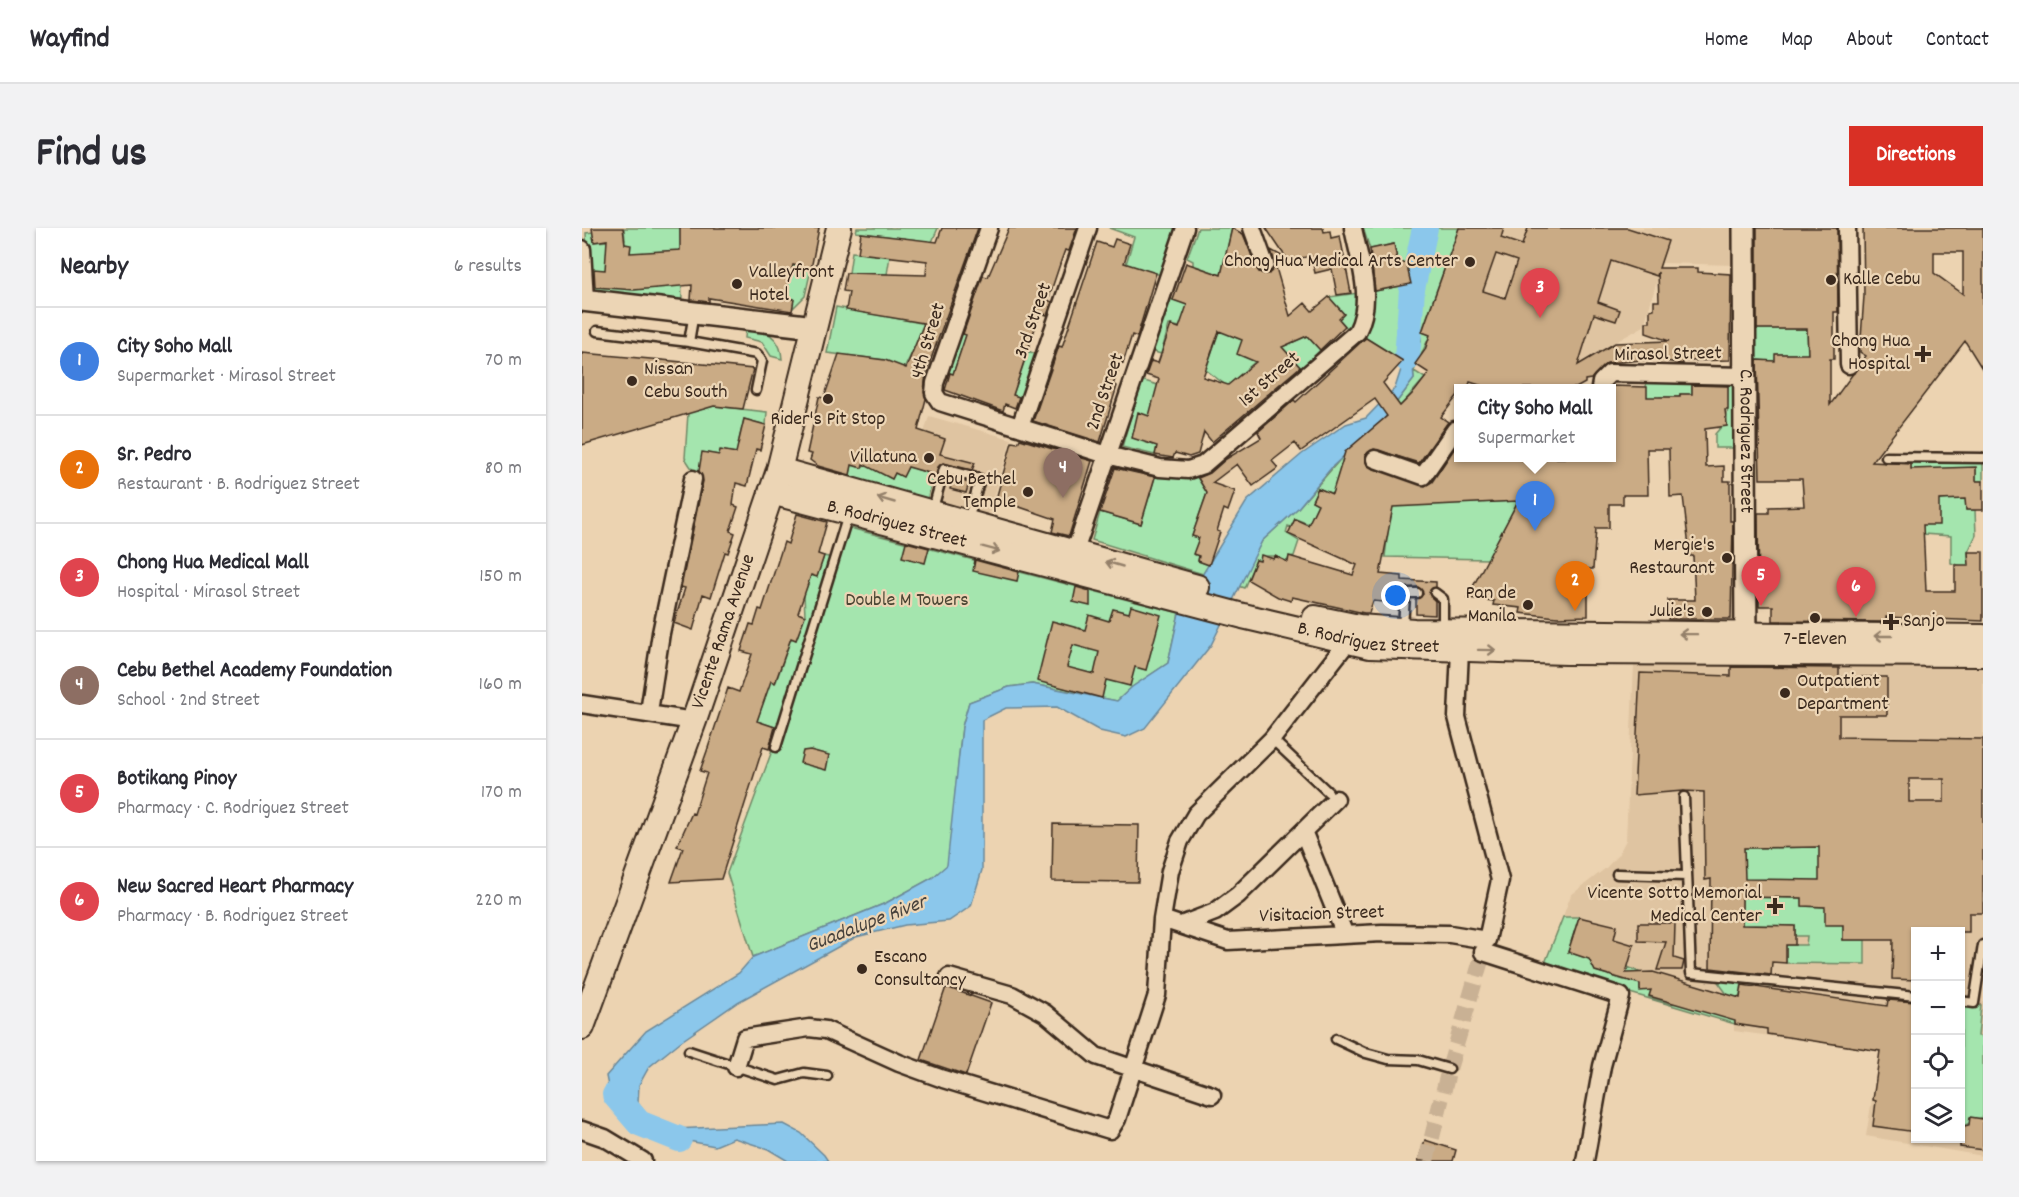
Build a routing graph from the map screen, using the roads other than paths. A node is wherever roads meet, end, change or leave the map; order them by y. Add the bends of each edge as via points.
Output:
1 (839, 228) edge
2 (989, 228) edge
3 (1088, 228) edge
4 (1185, 228) edge
5 (1252, 228) edge
6 (1353, 228) edge
7 (1744, 228) edge
8 (1847, 228) edge
9 (582, 249) edge
10 (1265, 264) dead end
11 (584, 300) edge
12 (694, 313) junction
13 (815, 327) junction
14 (597, 331) dead end
15 (689, 342) junction
16 (1849, 365) dead end
17 (1745, 376) junction
18 (1601, 384) edge
19 (756, 390) dead end
20 (1020, 427) junction
21 (1454, 431) edge
22 (1107, 455) junction
23 (1886, 457) dead end
24 (1983, 458) edge
25 (1375, 459) dead end
26 (693, 479) dead end
27 (775, 481) junction
28 (849, 512) junction
29 (932, 513) junction
30 (968, 523) junction
31 (1071, 561) junction
32 (1417, 592) dead end
33 (1435, 593) dead end
34 (1403, 631) junction
35 (1443, 632) junction
36 (1353, 635) junction
37 (1746, 644) junction
38 (1979, 645) edge
39 (1460, 650) junction
40 (582, 704) edge
41 (649, 712) junction
42 (694, 721) junction
43 (1272, 739) junction
44 (776, 747) dead end
45 (1332, 795) joint
46 (1684, 797) dead end
47 (1303, 831) junction
48 (1617, 874) dead end
49 (1686, 876) junction
50 (1162, 919) junction
51 (1181, 925) junction
52 (1346, 935) junction
53 (1983, 945) edge
54 (1485, 946) junction
55 (949, 977) dead end
56 (588, 990) edge
57 (1911, 995) edge
58 (1965, 1002) edge
59 (582, 1027) edge
60 (1336, 1039) dead end
61 (689, 1051) dead end
62 (736, 1067) junction
63 (1449, 1069) dead end
64 (1133, 1070) junction
65 (827, 1076) dead end
66 (1212, 1095) dead end
67 (582, 1130) edge
68 (643, 1161) edge
69 (1585, 1161) edge

1 - 13 main road, Vicente Rama Avenue
2 - 20 street, 4th Street via 934,393 940,402
3 - 20 street, 3rd Street
4 - 22 street, 2nd Street
5 - 10 street
6 - 22 street, 1st Street via 1367,298 1357,332 1203,465 1188,470 1160,468
7 - 17 street, C. Rodriguez Street
8 - 16 street
9 - 11 street
11 - 12 street
12 - 13 street
12 - 15 lane
13 - 27 main road, Vicente Rama Avenue
14 - 15 lane
15 - 19 lane via 757,354 762,361
17 - 18 street, Mirasol Street via 1610,374
17 - 37 street, C. Rodriguez Street
20 - 22 street, 4th Street
21 - 25 street via 1423,476
22 - 31 street, 2nd Street
23 - 24 lane
26 - 41 street
27 - 28 main road, B. Rodriguez Street
29 -> 27 main road, B. Rodriguez Street
27 - 42 main road, Vicente Rama Avenue
28 -> 31 main road, B. Rodriguez Street
28 - 44 lane
29 - 30 main road, B. Rodriguez Street
29 - 30 lane via 944,469 980,479
30 - 31 main road, B. Rodriguez Street
31 - 36 main road, B. Rodriguez Street
32 - 34 lane via 1405,596
33 - 35 lane via 1443,599
34 - 35 main road, B. Rodriguez Street
34 - 36 main road, B. Rodriguez Street
37 -> 35 main road, B. Rodriguez Street
36 - 39 main road, B. Rodriguez Street
36 - 43 street
37 - 38 main road, B. Rodriguez Street
39 -> 37 main road, B. Rodriguez Street
39 - 54 street via 1457,717 1500,880
40 - 41 street
41 - 42 street
42 - 56 main road, Vicente Rama Avenue
43 - 45 lane
43 - 50 street via 1196,814 1170,871
45 - 47 street
46 - 49 lane
47 - 51 street via 1238,895 1215,912
47 - 52 street
48 - 49 lane
49 - 57 lane via 1691,973
50 - 51 street, Visitacion Street
50 - 64 street via 1157,995
51 - 52 street, Visitacion Street via 1228,941
52 - 54 street, Visitacion Street via 1450,934
53 - 58 lane via 1974,1003
54 - 69 street, Visitacion Street via 1621,996 1602,1066
55 - 64 street via 1012,995 1045,1013 1096,1056
56 - 59 main road, Vicente Rama Avenue
60 - 63 lane via 1388,1059 1418,1060
61 - 62 lane
62 - 64 street via 745,1038 809,1028 826,1030 943,1079 1110,1130
62 - 65 lane via 778,1080 804,1073
64 - 66 street
67 - 68 street via 605,1138

